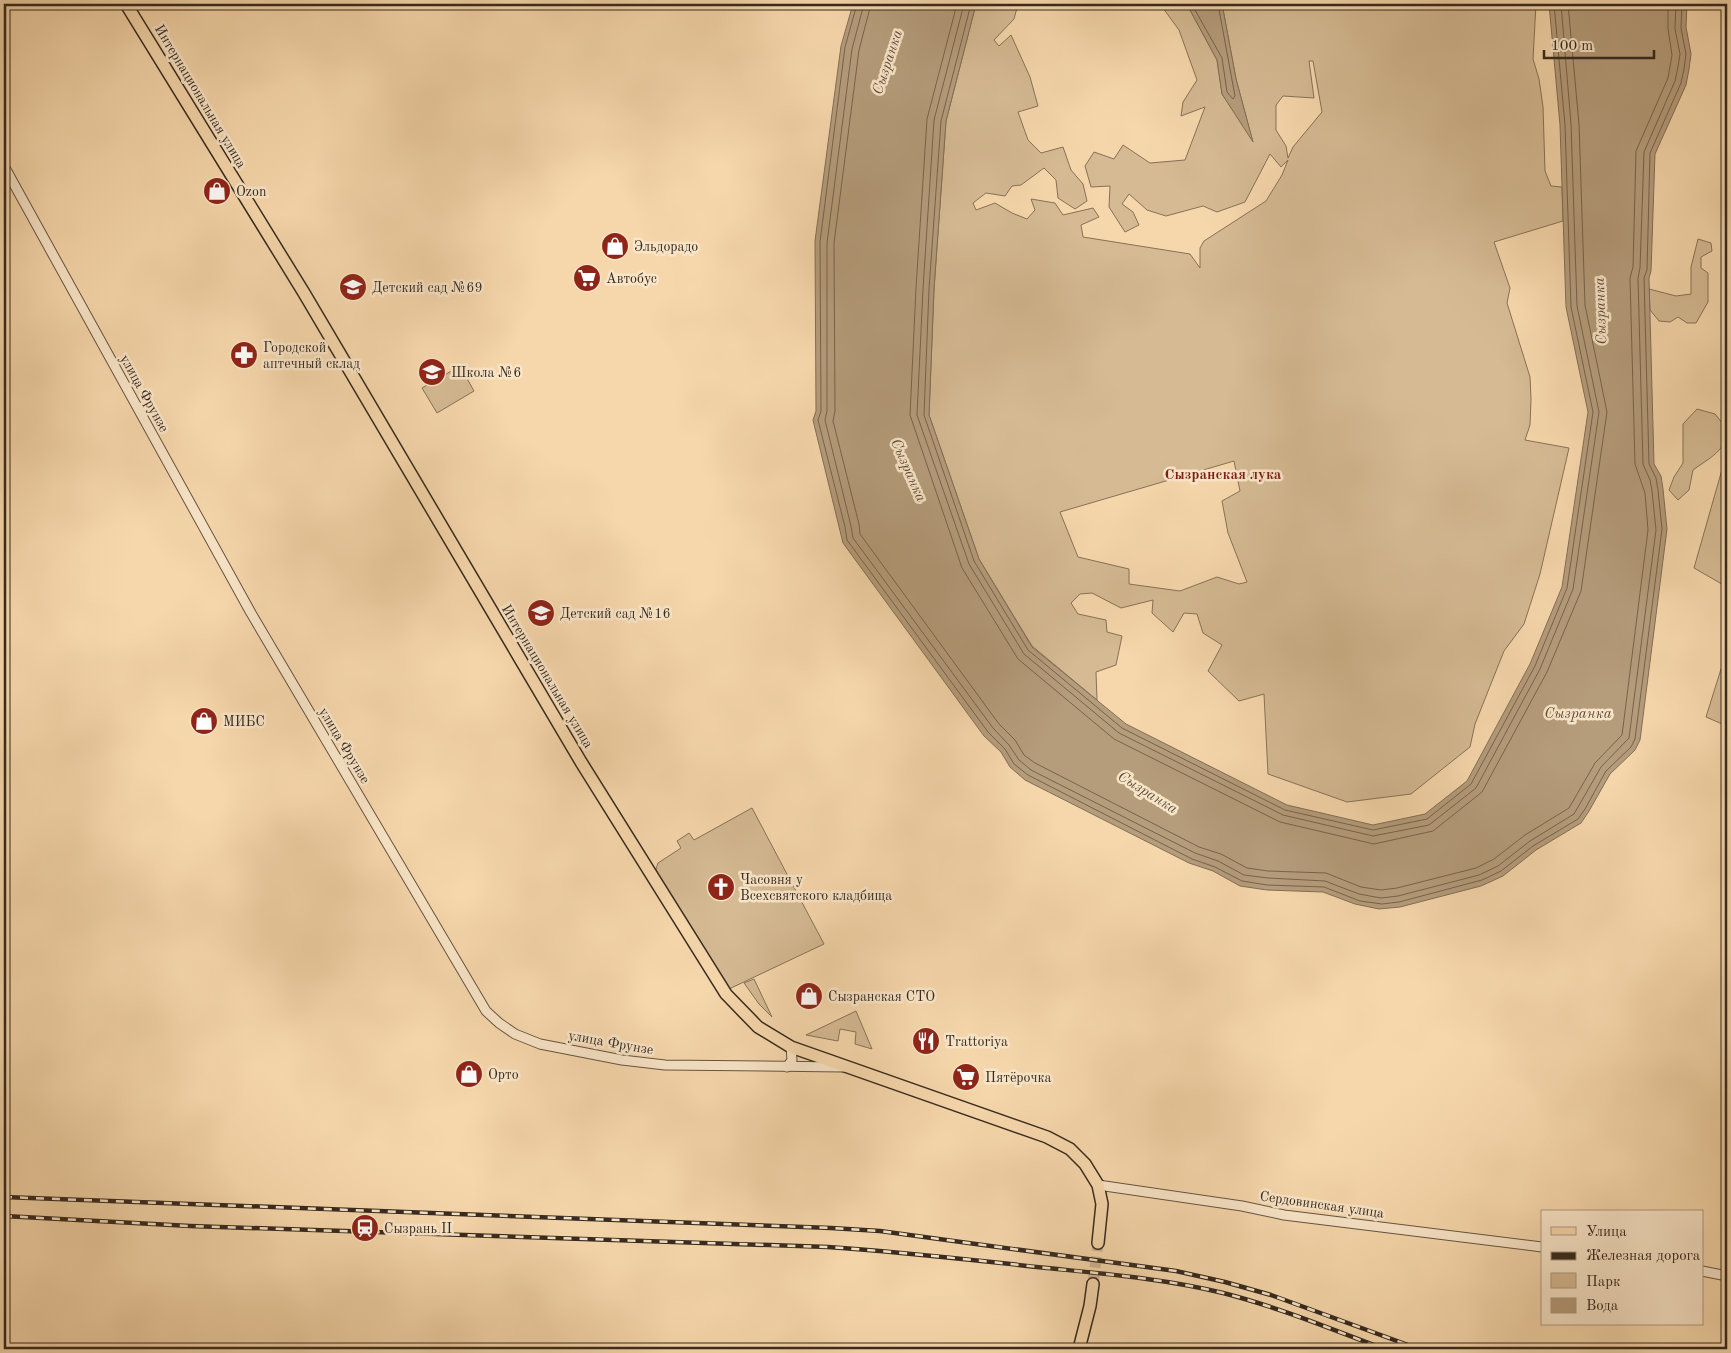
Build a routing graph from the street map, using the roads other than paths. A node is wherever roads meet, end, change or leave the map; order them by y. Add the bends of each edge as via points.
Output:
1 (126, 4) edge
2 (4, 166) edge
3 (791, 1047) junction
4 (787, 1067) junction
5 (845, 1067) junction
6 (1098, 1185) junction
7 (1098, 1242) tunnel mouth
8 (1541, 1247) edge
9 (1704, 1271) edge
10 (1727, 1276) edge
11 (1093, 1284) tunnel mouth
12 (1079, 1349) edge

1 - 3 main road, Интернациональная улица via 304,293 582,762 726,994 758,1028
2 - 4 street, улица Фрунзе via 251,613 486,1011 515,1034 540,1044 622,1060 665,1065
3 - 4 street via 792,1060
3 - 5 main road, Интернациональная улица
4 - 5 street, улица Фрунзе
5 - 6 main road, Интернациональная улица via 1047,1138 1070,1149 1085,1164
6 - 7 main road via 1102,1204
6 - 8 street, Сердовинская улица via 1284,1215
9 - 10 street
11 - 12 main road

